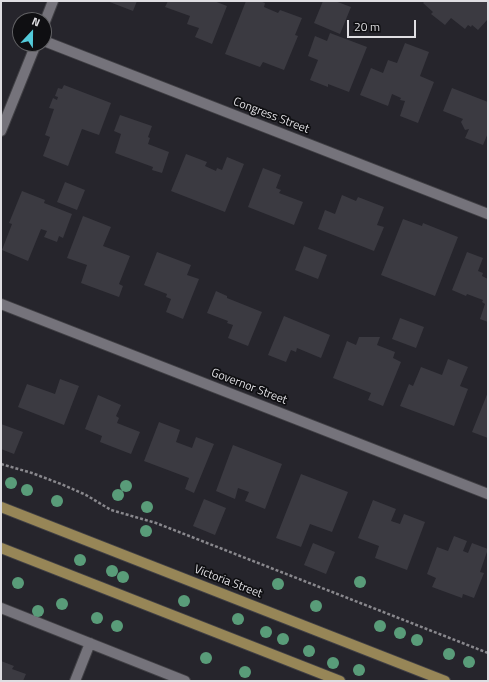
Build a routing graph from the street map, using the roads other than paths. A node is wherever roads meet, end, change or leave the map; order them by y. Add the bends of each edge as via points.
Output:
1 (53, 1) edge
2 (49, 12) edge
3 (52, 44) edge
4 (33, 52) edge
5 (1, 132) edge
6 (488, 214) edge
7 (1, 304) edge
8 (488, 494) edge
9 (1, 507) edge
10 (1, 548) edge
11 (1, 608) edge
12 (90, 643) junction
13 (75, 681) edge
14 (185, 681) edge
15 (340, 681) edge
16 (445, 681) edge

1 - 2 street
3 - 6 street, Congress Street
4 - 5 street
7 - 8 street, Governor Street
9 - 16 main road, Victoria Street
10 - 15 main road
11 - 12 street
12 - 13 street
12 - 14 street

